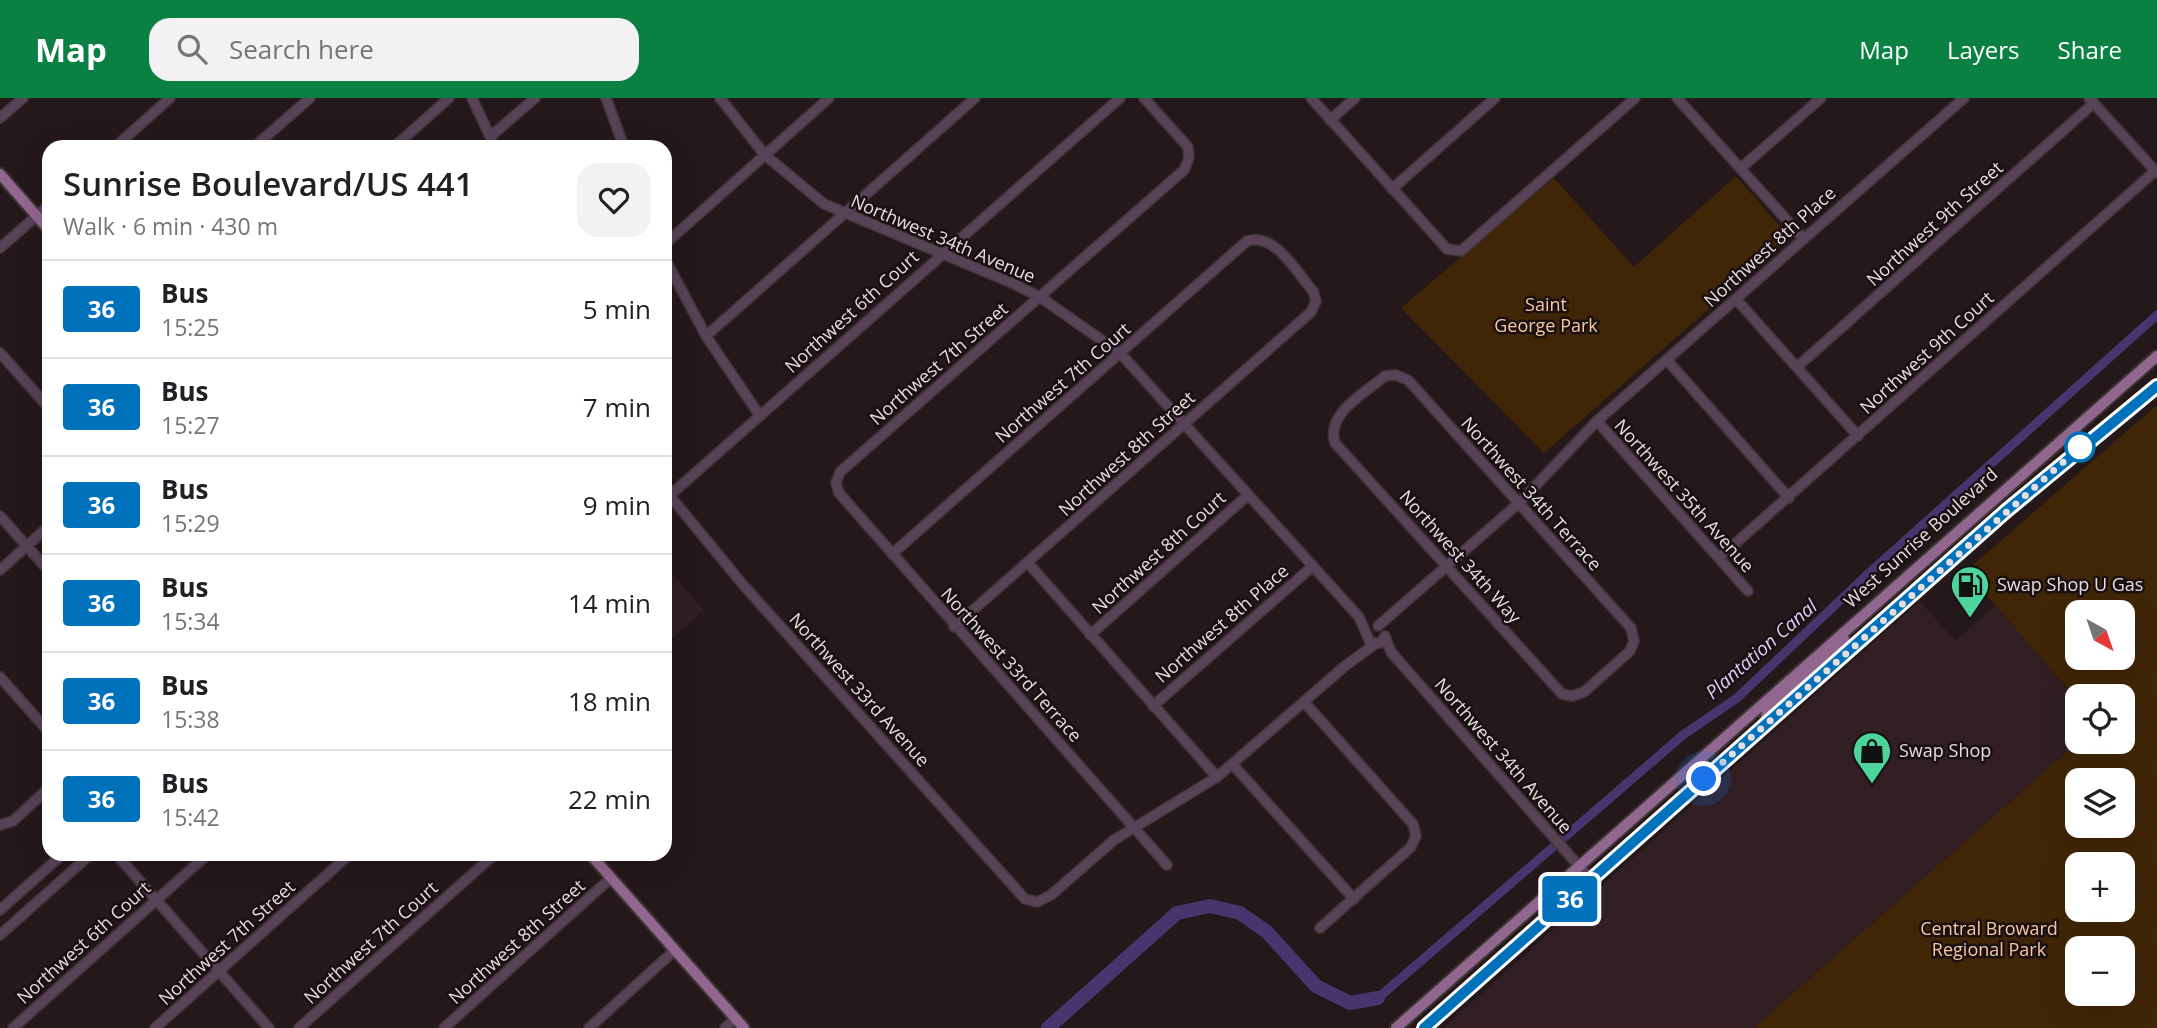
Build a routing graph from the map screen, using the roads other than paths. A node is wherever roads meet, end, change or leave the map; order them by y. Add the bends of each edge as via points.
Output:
1 (23, 98) edge
2 (170, 98) edge
3 (310, 98) edge
4 (449, 98) edge
5 (472, 98) edge
6 (535, 98) edge
7 (606, 98) edge
8 (720, 98) edge
9 (829, 98) edge
10 (975, 98) edge
11 (1120, 98) edge
12 (1144, 98) edge
13 (1311, 98) edge
14 (1355, 98) edge
15 (1495, 98) edge
16 (1635, 98) edge
17 (1677, 98) edge
18 (1821, 98) edge
19 (1964, 98) edge
20 (2092, 101) edge
21 (0, 118) edge
22 (1330, 120) junction
23 (491, 136) junction
24 (123, 140) edge
25 (262, 140) edge
26 (402, 140) edge
27 (492, 140) edge
28 (621, 140) edge
29 (765, 155) junction
30 (1741, 168) junction
31 (2156, 172) edge
32 (0, 174) edge
33 (1392, 189) junction
34 (42, 211) edge
35 (843, 215) junction
36 (37, 216) junction
37 (42, 222) edge
38 (1804, 237) junction
39 (672, 238) edge
40 (0, 248) edge
41 (942, 254) junction
42 (672, 272) edge
43 (1040, 297) junction
44 (1735, 299) junction
45 (1316, 301) joint
46 (706, 336) junction
47 (0, 353) edge
48 (1120, 353) junction
49 (2157, 356) edge
50 (1667, 360) junction
51 (1797, 367) junction
52 (1396, 375) joint
53 (2157, 386) edge
54 (42, 400) edge
55 (760, 416) junction
56 (1597, 421) junction
57 (1186, 423) junction
58 (1857, 436) junction
59 (836, 483) joint
60 (672, 489) edge
61 (1248, 495) junction
62 (1789, 498) junction
63 (672, 499) edge
64 (1519, 503) junction
65 (0, 516) edge
66 (42, 532) edge
67 (27, 546) junction
68 (892, 554) junction
69 (1719, 558) junction
70 (1028, 562) junction
71 (42, 563) edge
72 (1313, 566) junction
73 (1447, 567) junction
74 (0, 570) edge
75 (1748, 591) dead end
76 (1398, 610) junction
77 (1359, 617) junction
78 (1855, 620) junction
79 (1377, 626) junction
80 (954, 627) junction
81 (1090, 635) junction
82 (1367, 635) junction
83 (1385, 635) junction
84 (1376, 644) junction
85 (1391, 652) junction
86 (1345, 666) junction
87 (0, 677) edge
88 (1572, 695) joint
89 (1305, 703) junction
90 (1153, 706) junction
91 (42, 724) edge
92 (1765, 725) junction
93 (1233, 765) junction
94 (1217, 777) junction
95 (42, 794) edge
96 (0, 826) edge
97 (1134, 826) junction
98 (55, 861) edge
99 (83, 861) edge
100 (122, 861) edge
101 (200, 861) edge
102 (342, 861) edge
103 (487, 861) edge
104 (596, 861) edge
105 (1167, 865) dead end
106 (1579, 866) junction
107 (611, 878) junction
108 (1591, 880) junction
109 (1354, 898) junction
110 (155, 901) junction
111 (0, 910) edge
112 (1320, 928) dead end
113 (0, 935) edge
114 (675, 950) junction
115 (218, 971) junction
116 (736, 1018) junction
117 (13, 1028) edge
118 (155, 1028) edge
119 (269, 1028) edge
120 (299, 1028) edge
121 (444, 1028) edge
122 (589, 1028) edge
123 (725, 1028) edge
124 (744, 1028) edge
125 (1396, 1028) edge
126 (1424, 1028) edge

1 - 21 street
2 - 24 street
3 - 25 street
4 - 26 street
5 - 23 street
6 - 23 street
7 - 28 street
8 - 29 street, Northwest 34th Avenue
9 - 29 street
10 - 35 street
11 - 41 street, Northwest 6th Court
12 - 43 street, Northwest 7th Street via 1188,147 1184,170
13 - 22 street
14 - 22 street
15 - 33 street
16 - 33 street via 1461,251 1447,249
17 - 30 street
18 - 30 street
19 - 38 street, Northwest 8th Place
20 - 31 street
20 - 51 street, Northwest 9th Street
22 - 33 street
23 - 27 street
29 - 35 street, Northwest 34th Avenue
29 - 39 street
30 - 38 street
31 - 58 street, Northwest 9th Court
32 - 36 main road
34 - 36 street
35 - 41 street, Northwest 34th Avenue
35 - 46 street
36 - 37 main road
36 - 40 street
38 - 44 street, Northwest 8th Place
41 - 43 street, Northwest 34th Avenue
41 - 55 street, Northwest 6th Court
42 - 46 street
43 - 48 street, Northwest 34th Avenue
43 - 59 street, Northwest 7th Street via 840,472
44 - 50 street, Northwest 8th Place
44 - 51 street
45 - 48 street, Northwest 7th Court via 1313,291 1270,242 1256,238 1247,241
45 - 57 street, Northwest 8th Street via 1311,313
46 - 55 street
47 - 54 street
48 - 57 street, Northwest 34th Avenue
48 - 68 street, Northwest 7th Court
49 - 78 main road, West Sunrise Boulevard
50 - 56 street, Northwest 8th Place
50 - 62 street
51 - 58 street
52 - 64 street, Northwest 34th Terrace via 1408,380
52 - 73 street, Northwest 34th Way via 1385,376 1335,419 1331,432 1335,443
53 - 92 main road, West Sunrise Boulevard via 2025,495
55 - 60 street, Northwest 6th Court
56 - 64 street
56 - 69 street, Northwest 35th Avenue
57 - 61 street, Northwest 34th Avenue
57 - 70 street, Northwest 8th Street
58 - 62 street, Northwest 9th Court
59 - 68 street, Northwest 33rd Terrace via 839,493
61 - 72 street, Northwest 34th Avenue
61 - 81 street, Northwest 8th Court
62 - 69 street, Northwest 9th Court
63 - 97 street, Northwest 33rd Avenue via 1025,899 1037,902 1051,895
64 - 73 street
64 - 88 street, Northwest 34th Terrace via 1631,628 1634,641 1630,651 1584,692
65 - 67 street
66 - 67 street
67 - 71 street
67 - 74 street
68 - 80 street, Northwest 33rd Terrace
69 - 75 street, Northwest 35th Avenue
70 - 80 street, Northwest 8th Street
70 - 81 street
72 - 77 street, Northwest 34th Avenue
72 - 90 street, Northwest 8th Place
73 - 76 street
73 - 88 street, Northwest 34th Way via 1562,694
76 - 79 street
76 - 83 street
77 - 79 street, Northwest 34th Avenue
77 - 82 street, Northwest 34th Avenue
78 - 92 main road via 1852,632 1768,711
78 - 106 main road, West Sunrise Boulevard
79 - 82 street
79 - 83 street, Northwest 34th Avenue
80 - 97 street, Northwest 33rd Terrace
81 - 90 street
82 - 84 street, Northwest 34th Avenue
82 - 86 street
83 - 84 street
83 - 85 street, Northwest 34th Avenue
84 - 85 street, Northwest 34th Avenue
84 - 86 street
85 - 106 street, Northwest 34th Avenue
86 - 89 street
87 - 91 street
89 - 93 street
89 - 109 street via 1413,824 1416,836 1410,847
90 - 94 street
92 - 108 main road, West Sunrise Boulevard
93 - 94 street
93 - 109 street
94 - 97 street
95 - 96 street via 13,821
97 - 105 street, Northwest 33rd Terrace
98 - 111 street
99 - 113 street
100 - 110 street
101 - 110 street, Northwest 6th Court
102 - 115 street, Northwest 7th Street
103 - 120 street, Northwest 7th Court
104 - 107 main road
106 - 108 street, Northwest 34th Avenue
106 - 125 main road, West Sunrise Boulevard
107 - 114 main road
107 - 121 street, Northwest 8th Street
108 - 126 main road, West Sunrise Boulevard
109 - 112 street
110 - 115 street
110 - 117 street, Northwest 6th Court
114 - 116 main road
114 - 122 street
115 - 118 street, Northwest 7th Street
115 - 119 street
116 - 123 street
116 - 124 main road

